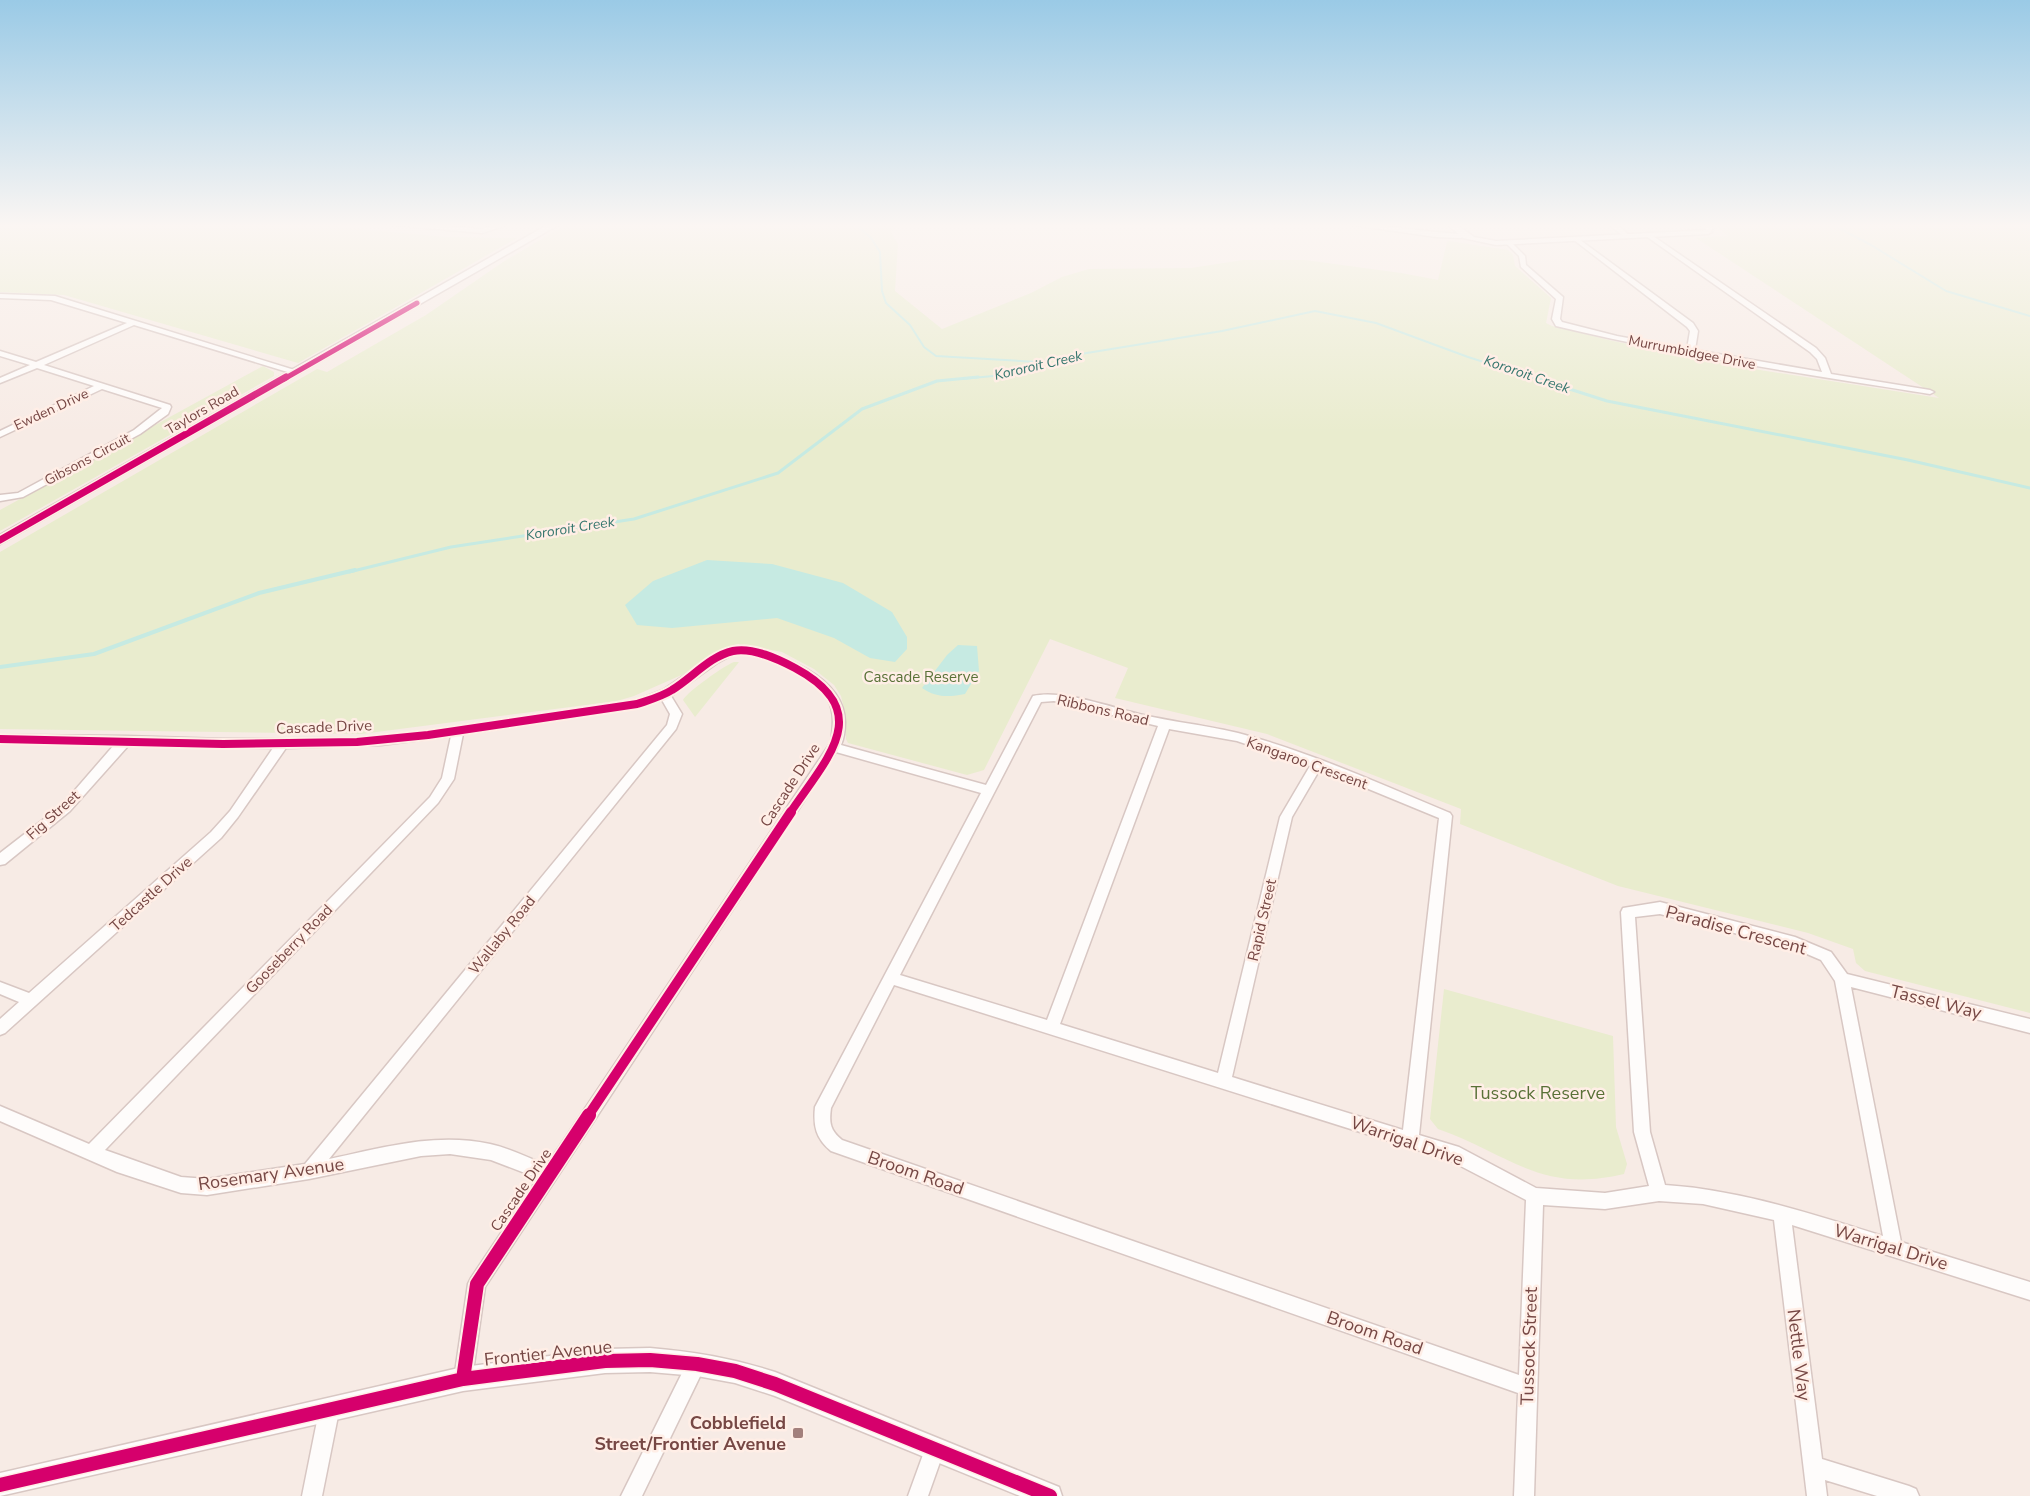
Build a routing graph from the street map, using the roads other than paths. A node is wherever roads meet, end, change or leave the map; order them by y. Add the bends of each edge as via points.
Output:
1 (434, 294) edge
2 (1554, 294) edge
3 (1649, 294) edge
4 (1732, 294) edge
5 (0, 296) edge
6 (133, 323) junction
7 (1691, 350) junction
8 (0, 353) edge
9 (36, 364) junction
10 (297, 372) junction
11 (1828, 377) junction
12 (0, 381) edge
13 (103, 385) junction
14 (1930, 392) dead end
15 (0, 434) edge
16 (0, 498) edge
17 (0, 540) edge
18 (664, 694) junction
19 (1165, 724) junction
20 (458, 731) junction
21 (0, 739) edge
22 (126, 740) junction
23 (282, 744) junction
24 (833, 747) junction
25 (1317, 765) junction
26 (989, 791) junction
27 (0, 860) edge
28 (891, 978) junction
29 (1842, 979) junction
30 (0, 988) edge
31 (31, 1000) junction
32 (2030, 1026) edge
33 (0, 1028) edge
34 (1051, 1028) junction
35 (1223, 1082) junction
36 (0, 1113) edge
37 (1410, 1139) junction
38 (92, 1152) junction
39 (309, 1171) junction
40 (550, 1174) junction
41 (1659, 1193) junction
42 (1535, 1196) junction
43 (1782, 1213) junction
44 (1894, 1248) junction
45 (2030, 1291) edge
46 (697, 1364) junction
47 (463, 1379) junction
48 (1528, 1387) junction
49 (329, 1411) junction
50 (935, 1448) junction
51 (1813, 1466) junction
52 (0, 1485) edge
53 (312, 1496) edge
54 (631, 1496) edge
55 (918, 1496) edge
56 (1050, 1496) edge
57 (1524, 1496) edge
58 (1817, 1496) edge
59 (1909, 1496) edge

1 - 10 street, Taylors Road
2 - 7 street, Murrumbidgee Drive via 1560,299 1556,319 1559,324
3 - 7 street via 1690,325 1694,331
4 - 11 street via 1813,350 1821,358
5 - 6 street via 52,298
6 - 9 street
6 - 10 street
7 - 11 street, Murrumbidgee Drive
8 - 9 street
9 - 12 street
9 - 13 street
10 - 17 street, Taylors Road
11 - 14 street, Murrumbidgee Drive
13 - 15 street, Ewden Drive
13 - 16 street, Gibsons Circuit via 167,407 136,432 39,485 20,495
18 - 20 street, Cascade Drive via 639,702
18 - 24 street, Cascade Drive via 731,650 763,655 815,681 832,696 839,728
18 - 39 street, Wallaby Road via 676,714 672,726
19 - 25 street, Kangaroo Crescent via 1261,743
19 - 26 street, Ribbons Road via 1054,697 1037,699
19 - 34 street
20 - 23 street, Cascade Drive via 360,742
20 - 38 street, Gooseberry Road via 448,779 434,800
21 - 22 street, Cascade Drive
22 - 23 street, Cascade Drive
22 - 27 street, Fig Street via 66,808
23 - 31 street, Tedcastle Drive via 216,835
24 - 26 street
24 - 40 street, Cascade Drive
25 - 35 street, Rapid Street via 1286,817
25 - 37 street, Kangaroo Crescent via 1446,816
26 - 28 street, Broom Road
28 - 34 street, Warrigal Drive
28 - 48 street, Broom Road via 823,1107 820,1121 827,1139 835,1145
29 - 32 street, Tassel Way
29 - 41 street, Paradise Crescent via 1826,956 1795,943 1660,908 1628,912 1642,1132
29 - 44 street, Paradise Crescent
30 - 31 street
31 - 33 street, Tedcastle Drive
34 - 35 street, Warrigal Drive
35 - 37 street, Warrigal Drive
36 - 38 street, Rosemary Avenue
37 - 42 street, Warrigal Drive via 1453,1153
38 - 39 street, Rosemary Avenue via 181,1185 207,1187
39 - 40 street, Rosemary Avenue via 421,1148 450,1146 491,1152
40 - 47 street, Cascade Drive via 477,1284
41 - 42 street, Warrigal Drive via 1605,1200
41 - 43 street, Warrigal Drive via 1703,1196
42 - 48 street, Tussock Street
43 - 44 street, Warrigal Drive
43 - 51 street, Nettle Way
44 - 45 street, Warrigal Drive
46 - 47 street, Frontier Avenue via 605,1362
46 - 50 street, Frontier Avenue via 775,1384
46 - 54 street
47 - 49 street, Frontier Avenue
48 - 57 street, Tussock Street
49 - 52 street, Frontier Avenue
49 - 53 street
50 - 55 street
50 - 56 street, Frontier Avenue
51 - 58 street, Nettle Way
51 - 59 street

